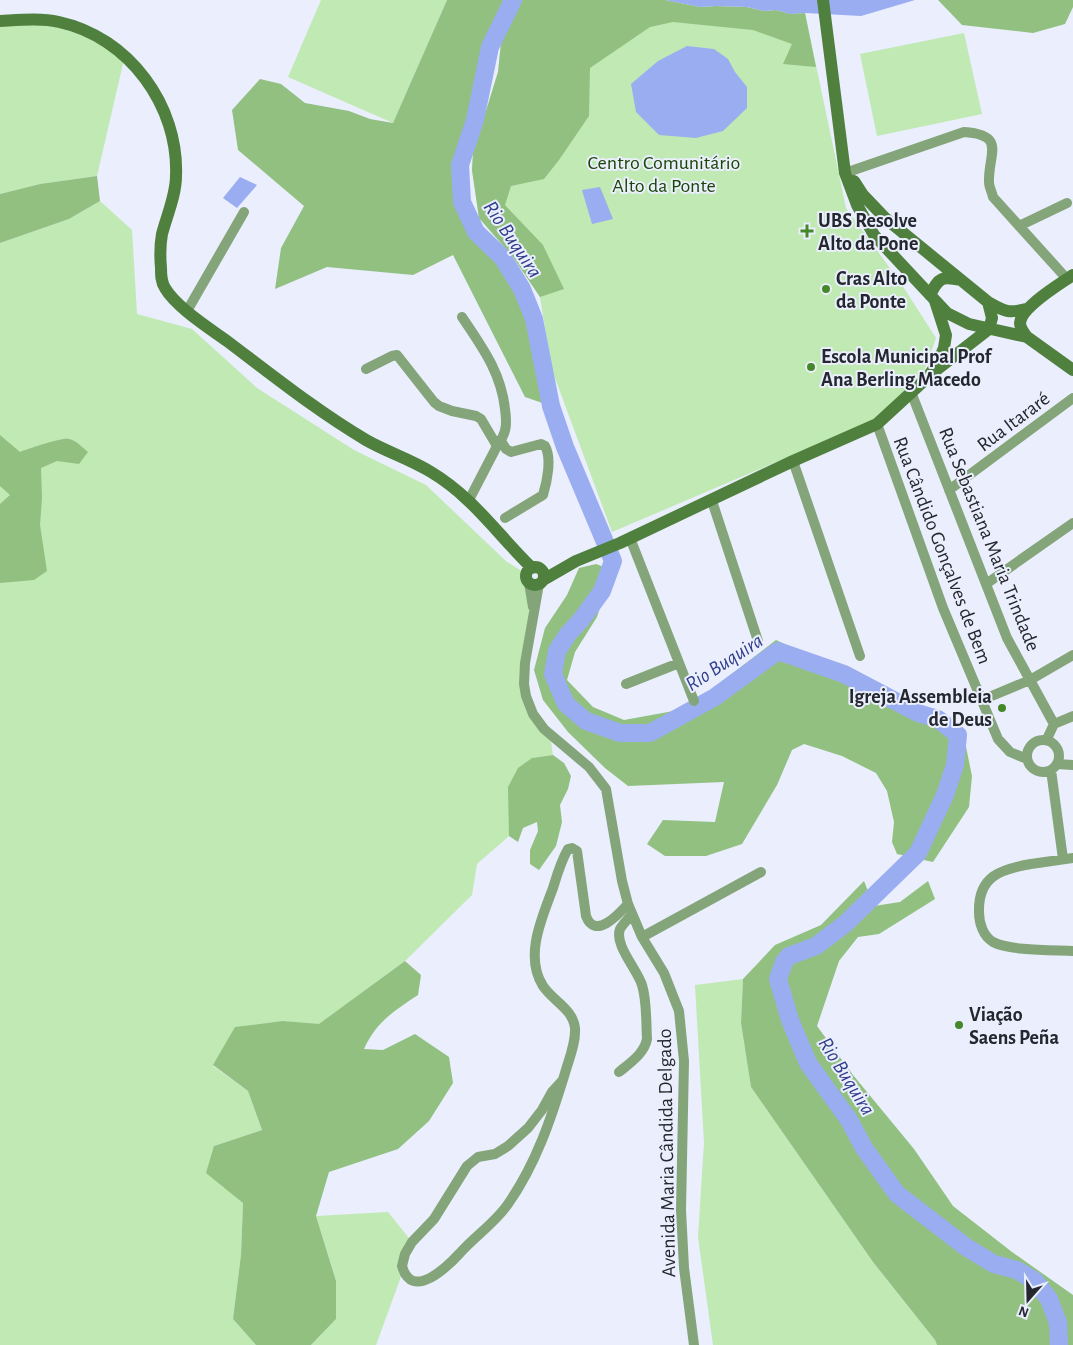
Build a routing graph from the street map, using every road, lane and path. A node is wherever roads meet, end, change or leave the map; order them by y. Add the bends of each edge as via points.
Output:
1 (823, 0) edge
2 (0, 21) edge
3 (846, 170) junction
4 (1067, 203) dead end
5 (244, 212) dead end
6 (1019, 226) junction
7 (1070, 277) edge
8 (961, 280) junction
9 (932, 298) junction
10 (988, 302) junction
11 (1026, 309) junction
12 (187, 311) junction
13 (462, 317) dead end
14 (989, 329) junction
15 (1027, 337) junction
16 (366, 369) dead end
17 (1073, 370) edge
18 (927, 378) junction
19 (911, 392) junction
20 (1073, 398) edge
21 (877, 424) junction
22 (499, 443) junction
23 (793, 461) junction
24 (949, 490) junction
25 (469, 500) junction
26 (712, 500) junction
27 (506, 518) dead end
28 (1073, 524) edge
29 (625, 541) junction
30 (535, 577) junction
31 (986, 584) junction
32 (758, 641) dead end
33 (1073, 655) edge
34 (860, 656) dead end
35 (678, 663) junction
36 (1030, 680) junction
37 (626, 684) dead end
38 (982, 700) junction
39 (694, 702) dead end
40 (1073, 716) edge
41 (1054, 724) junction
42 (1047, 740) junction
43 (1027, 759) junction
44 (1073, 765) edge
45 (1054, 767) junction
46 (1068, 859) edge
47 (761, 872) dead end
48 (630, 909) junction
49 (642, 937) junction
50 (1073, 951) edge
51 (619, 1072) dead end
52 (563, 1080) junction
53 (694, 1345) edge

1 - 3 main road
2 - 12 main road via 47,20 90,33 124,55 154,91 172,131 176,176 162,236 161,276 170,295
3 - 6 street via 964,132 977,133 990,139 992,144 989,183 993,197
3 - 8 main road via 863,195 885,218
3 - 9 main road via 857,205 874,234
4 - 6 street
5 - 12 street
6 - 7 street
7 - 11 main road
8 - 9 main road via 942,278 936,284
8 - 10 main road
9 - 14 main road via 957,319
9 - 18 main road via 946,335 937,364
10 - 11 main road via 1012,313
10 - 14 main road via 992,318
11 - 15 main road via 1020,323
12 - 25 main road via 309,402 366,440 430,472
13 - 22 street via 484,349 501,385 506,426
14 - 15 main road
14 - 18 main road
15 - 17 main road
16 - 22 street via 392,356 399,356 434,402 452,411 476,416
18 - 19 main road
19 - 21 main road
19 - 24 street, Rua Sebastiana Maria Trindade
20 - 24 street, Rua Itararé
21 - 23 main road
21 - 38 street, Rua Cândido Gonçalves de Bem via 943,608
22 - 25 street
22 - 27 street via 511,452 541,444 548,454 543,495
23 - 26 main road
23 - 34 street
24 - 31 street, Rua Sebastiana Maria Trindade
25 - 30 main road
26 - 29 main road
26 - 32 street
28 - 31 street
29 - 30 main road via 562,569
29 - 35 street
30 - 48 street, Avenida Maria Cândida Delgado via 534,617 524,673 526,696 544,729 589,767 606,789
31 - 36 street, Rua Sebastiana Maria Trindade via 1007,638
33 - 36 street
35 - 37 street
35 - 39 street
36 - 38 street
36 - 41 street, Rua Sebastiana Maria Trindade
38 - 43 street, Rua Cândido Gonçalves de Bem via 998,739 1010,752
40 - 41 street
41 - 42 street
42 - 43 street via 1031,744
42 - 45 street via 1058,749 1059,759
43 - 45 street via 1041,772
44 - 45 street
45 - 46 street
46 - 50 street via 1012,867 995,874 981,895 980,921 988,938 994,942 1022,948
47 - 49 street
48 - 49 street, Avenida Maria Cândida Delgado
48 - 51 street via 621,927 619,944 643,987 647,1039 646,1047
48 - 52 street via 594,927 586,916 577,851 568,849 538,928 535,955 543,986 568,1012 573,1022 574,1042
49 - 53 street, Avenida Maria Cândida Delgado via 664,972 679,1011 682,1031 681,1210 684,1268
52 - 52 street via 539,1150 507,1205 441,1272 418,1281 406,1276 402,1266 408,1248 434,1219 467,1166 478,1157 495,1154 508,1146 542,1110

